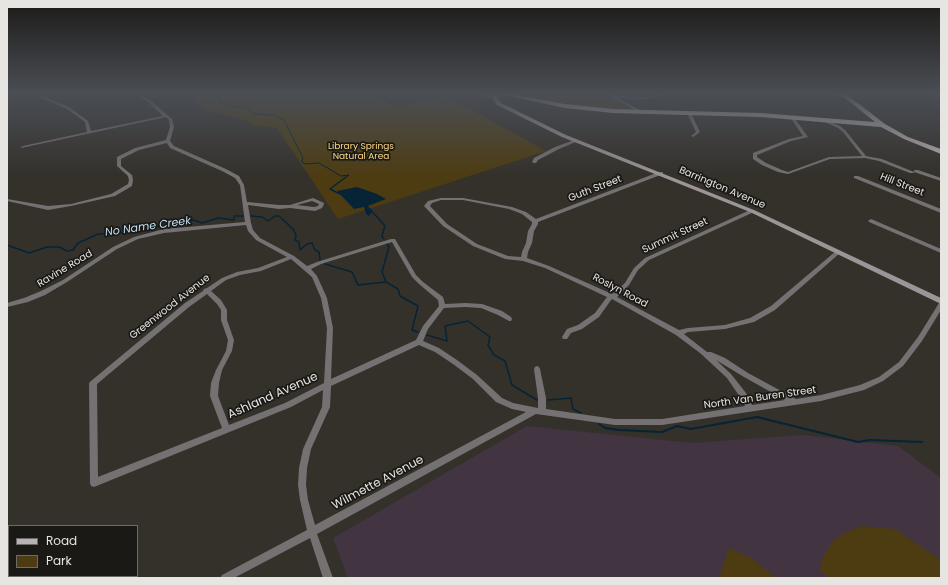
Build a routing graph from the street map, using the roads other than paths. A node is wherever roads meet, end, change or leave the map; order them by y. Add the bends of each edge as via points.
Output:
1 (86, 121) edge
2 (142, 121) edge
3 (171, 121) edge
4 (535, 121) edge
5 (693, 121) edge
6 (795, 121) edge
7 (829, 121) edge
8 (840, 121) edge
9 (878, 121) edge
10 (847, 122) junction
11 (883, 125) junction
12 (839, 126) junction
13 (89, 133) junction
14 (693, 136) dead end
15 (168, 141) junction
16 (576, 141) junction
17 (23, 147) dead end
18 (941, 152) edge
19 (865, 157) junction
20 (534, 162) dead end
21 (660, 174) junction
22 (856, 177) dead end
23 (941, 180) edge
24 (7, 200) edge
25 (245, 203) junction
26 (290, 206) junction
27 (752, 211) junction
28 (941, 211) edge
29 (535, 221) junction
30 (871, 221) dead end
31 (248, 223) junction
32 (941, 251) edge
33 (838, 252) junction
34 (292, 257) junction
35 (524, 259) junction
36 (307, 269) junction
37 (206, 290) junction
38 (613, 297) junction
39 (941, 301) edge
40 (7, 305) edge
41 (941, 305) edge
42 (442, 306) junction
43 (509, 319) dead end
44 (678, 332) junction
45 (565, 337) dead end
46 (419, 342) junction
47 (702, 351) junction
48 (537, 369) dead end
49 (328, 384) junction
50 (794, 402) junction
51 (750, 409) junction
52 (538, 411) junction
53 (227, 430) junction
54 (94, 483) joint
55 (312, 532) junction
56 (225, 578) edge
57 (328, 578) edge

1 - 13 street
2 - 13 street
3 - 15 street via 172,126
4 - 16 street, Barrington Avenue
5 - 14 street via 698,132
6 - 19 street via 806,137 792,139 755,154 755,158 788,173 829,158
7 - 12 street
8 - 10 main road
9 - 11 main road
10 - 11 main road
10 - 12 street
11 - 18 main road via 906,138
12 - 19 street
13 - 17 street
15 - 24 street via 127,152 118,158 122,169 131,180 126,188 113,195 48,208
15 - 25 street via 176,150 237,177 242,186
16 - 20 street via 557,148
16 - 21 street, Barrington Avenue
19 - 23 street
21 - 27 street, Barrington Avenue
21 - 29 street, Guth Street
22 - 28 street, Hill Street
25 - 26 street
25 - 31 street
26 - 26 street via 313,199 322,204 315,209
27 - 33 street, Barrington Avenue
27 - 38 street, Summit Street via 647,259 636,268 627,284
29 - 35 street
29 - 35 street, Roslyn Road via 524,213 510,208 463,199 441,198 432,200 428,206 445,225 475,245 507,258
30 - 32 street
31 - 34 street via 250,231 258,239
31 - 40 street, Ravine Road via 164,231 136,238 115,248 43,293
33 - 39 street, Barrington Avenue
33 - 44 street via 773,308 752,320 725,327
34 - 36 street
34 - 37 street, Greenwood Avenue via 260,270 230,276
35 - 38 street, Roslyn Road
36 - 42 street via 318,263 393,240 414,276 441,299
36 - 49 street via 318,284 327,311 330,328
37 - 53 street via 224,310 224,320 231,340 215,383 214,396
37 - 54 street, Greenwood Avenue via 93,383
38 - 44 street, Roslyn Road
38 - 45 street, Summit Street via 590,321 569,331
41 - 50 street, North Van Buren Street via 914,347 895,369 881,379 854,390
42 - 43 street via 482,306
42 - 46 street via 425,328
44 - 47 street, Roslyn Road
46 - 49 street, Ashland Avenue
46 - 52 street, North Van Buren Street via 456,362 499,400 512,406
47 - 50 street, Roslyn Road via 723,360
47 - 51 street, Roslyn Road via 729,376
48 - 52 street via 542,398
49 - 53 street, Ashland Avenue via 288,405
49 - 55 street via 326,407 307,449 303,468 304,500
50 - 51 street, North Van Buren Street
51 - 52 street, North Van Buren Street via 655,422 615,422
52 - 55 street, Wilmette Avenue
53 - 54 street, Ashland Avenue
55 - 56 street, Wilmette Avenue
55 - 57 street

